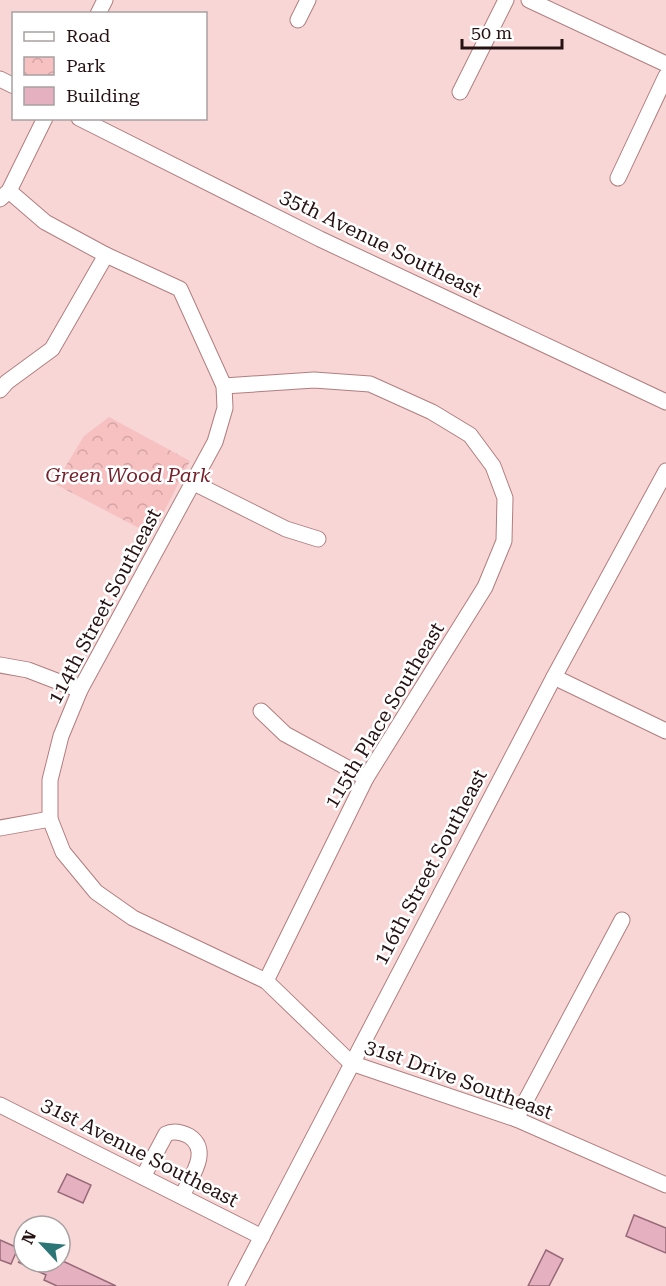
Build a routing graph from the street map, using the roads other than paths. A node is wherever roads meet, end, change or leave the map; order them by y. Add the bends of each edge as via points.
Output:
1 (308, 0) edge
2 (506, 0) edge
3 (529, 0) edge
4 (298, 20) dead end
5 (666, 64) edge
6 (666, 76) edge
7 (460, 92) dead end
8 (44, 120) edge
9 (83, 120) edge
10 (618, 178) dead end
11 (4, 195) edge
12 (106, 255) junction
13 (224, 386) junction
14 (0, 390) edge
15 (666, 402) edge
16 (666, 471) edge
17 (194, 483) junction
18 (318, 538) dead end
19 (0, 665) edge
20 (554, 677) junction
21 (80, 690) junction
22 (261, 711) dead end
23 (666, 731) edge
24 (366, 778) junction
25 (50, 819) junction
26 (0, 828) edge
27 (622, 920) dead end
28 (266, 981) junction
29 (351, 1064) junction
30 (0, 1105) edge
31 (516, 1119) junction
32 (143, 1177) junction
33 (665, 1182) edge
34 (182, 1196) junction
35 (262, 1237) junction
36 (236, 1286) edge

1 - 4 street
2 - 7 street
3 - 5 street
6 - 10 street
8 - 11 street
9 - 15 street, 35th Avenue Southeast via 320,239
11 - 12 street
12 - 13 street via 180,289
12 - 14 street via 52,350
13 - 17 street, 114th Street Southeast via 225,408 215,442
13 - 24 street, 115th Place Southeast via 314,380 370,384 432,412 470,435 493,466 506,498 504,541 485,587
16 - 20 street, 116th Street Southeast
17 - 18 street via 286,529
17 - 21 street, 114th Street Southeast
19 - 21 street via 28,670
20 - 23 street
20 - 29 street, 116th Street Southeast
21 - 25 street, 114th Street Southeast via 61,736 50,780
22 - 24 street via 285,734
24 - 28 street, 115th Place Southeast
25 - 26 street
25 - 28 street, 31st Drive Southeast via 63,852 96,892 133,918
27 - 31 street
28 - 29 street, 31st Drive Southeast
29 - 31 street, 31st Drive Southeast
29 - 35 street, 116th Street Southeast
30 - 32 street, 31st Avenue Southeast
31 - 33 street, 31st Drive Southeast
32 - 34 street, 31st Avenue Southeast
32 - 34 street via 166,1134 174,1131 186,1135 199,1145 201,1153
34 - 35 street, 31st Avenue Southeast
35 - 36 street, 116th Street Southeast

